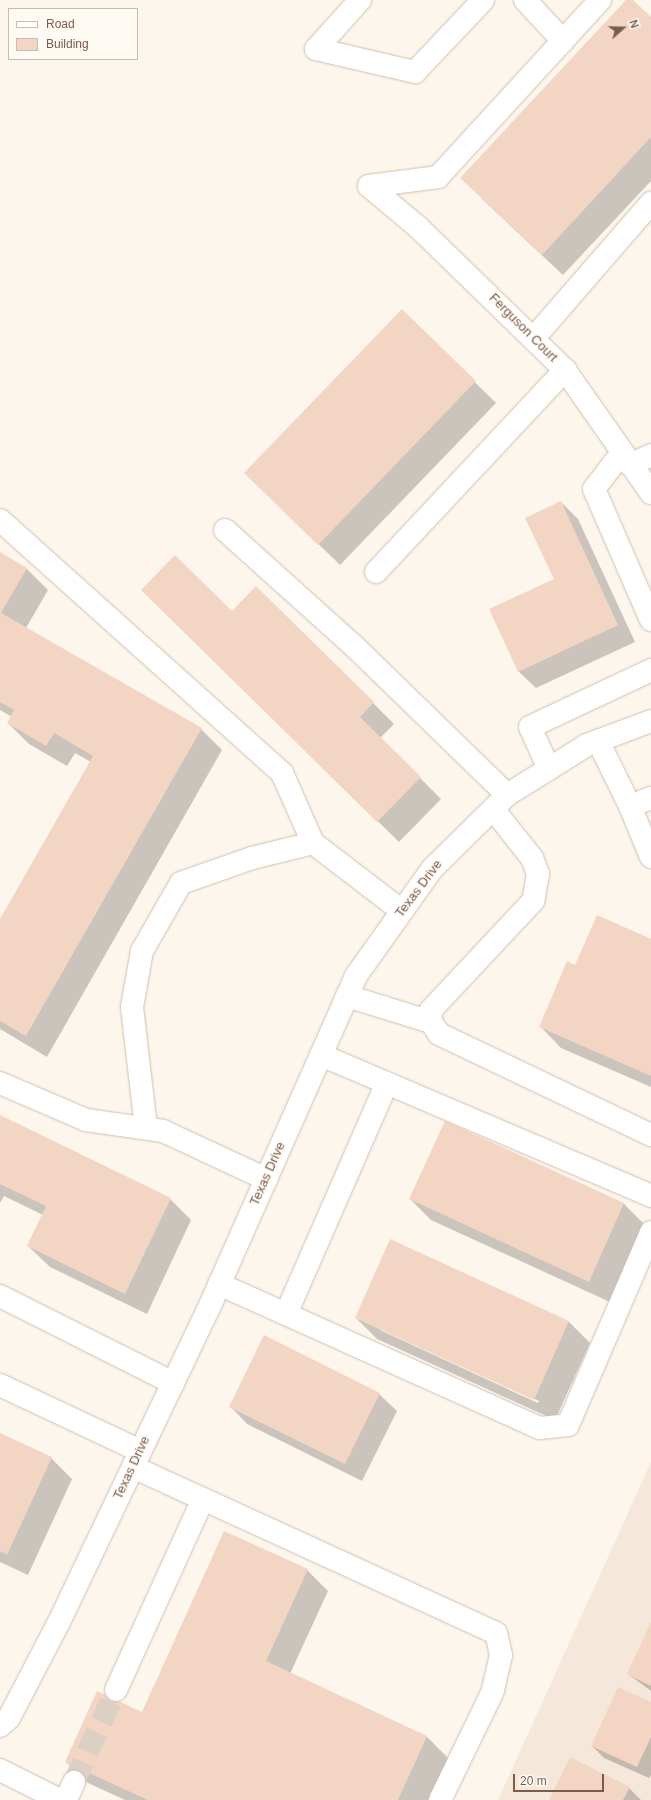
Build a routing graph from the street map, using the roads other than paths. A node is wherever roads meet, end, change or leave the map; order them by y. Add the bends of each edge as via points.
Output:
1 (360, 0) edge
2 (483, 0) edge
3 (525, 0) edge
4 (600, 0) edge
5 (563, 41) junction
6 (651, 203) edge
7 (534, 338) junction
8 (565, 370) junction
9 (651, 455) edge
10 (626, 460) junction
11 (651, 493) edge
12 (0, 520) edge
13 (226, 530) dead end
14 (376, 572) dead end
15 (651, 620) edge
16 (651, 670) edge
17 (651, 721) edge
18 (598, 742) junction
19 (549, 769) junction
20 (651, 798) edge
21 (500, 802) junction
22 (630, 806) junction
23 (313, 843) junction
24 (651, 857) edge
25 (402, 911) junction
26 (347, 996) junction
27 (432, 1022) junction
28 (321, 1055) junction
29 (0, 1083) edge
30 (387, 1083) junction
31 (146, 1128) junction
32 (651, 1135) edge
33 (266, 1179) junction
34 (651, 1196) edge
35 (651, 1232) edge
36 (219, 1284) junction
37 (0, 1296) edge
38 (286, 1314) junction
39 (173, 1383) junction
40 (0, 1385) edge
41 (136, 1459) junction
42 (203, 1499) junction
43 (116, 1690) tunnel mouth
44 (0, 1726) edge
45 (0, 1770) edge
46 (60, 1800) edge
47 (440, 1800) edge

1 - 2 street via 316,49 415,72
3 - 5 street
4 - 5 street
5 - 7 street, Ferguson Court via 438,177 369,186 419,228
6 - 7 street
7 - 8 street, Ferguson Court
8 - 10 street, Ferguson Court
8 - 14 street
9 - 10 street
10 - 11 street, Ferguson Court
10 - 15 street via 594,489
12 - 23 street via 282,773
13 - 21 street via 355,647
16 - 19 street via 530,727
17 - 18 street, Texas Drive
18 - 19 street, Texas Drive
18 - 22 street
19 - 21 street, Texas Drive
20 - 22 street
21 - 25 street, Texas Drive via 432,869
21 - 27 street via 532,858 538,874 532,901 430,1010
22 - 24 street
23 - 25 street
23 - 31 street via 252,858 182,883 142,951 132,1007
25 - 26 street, Texas Drive via 356,976
26 - 27 street
26 - 28 street, Texas Drive
27 - 32 street via 439,1034
28 - 30 street
28 - 33 street, Texas Drive
29 - 31 street via 86,1120
30 - 34 street
30 - 38 street
31 - 33 street via 163,1130
33 - 36 street, Texas Drive
35 - 38 street via 568,1425 540,1428
36 - 38 street
36 - 39 street, Texas Drive
37 - 39 street
39 - 41 street, Texas Drive
40 - 41 street
41 - 42 street
41 - 44 street, Texas Drive via 59,1622 9,1718
42 - 43 street
42 - 47 street via 496,1633 501,1655 493,1691
45 - 46 street

